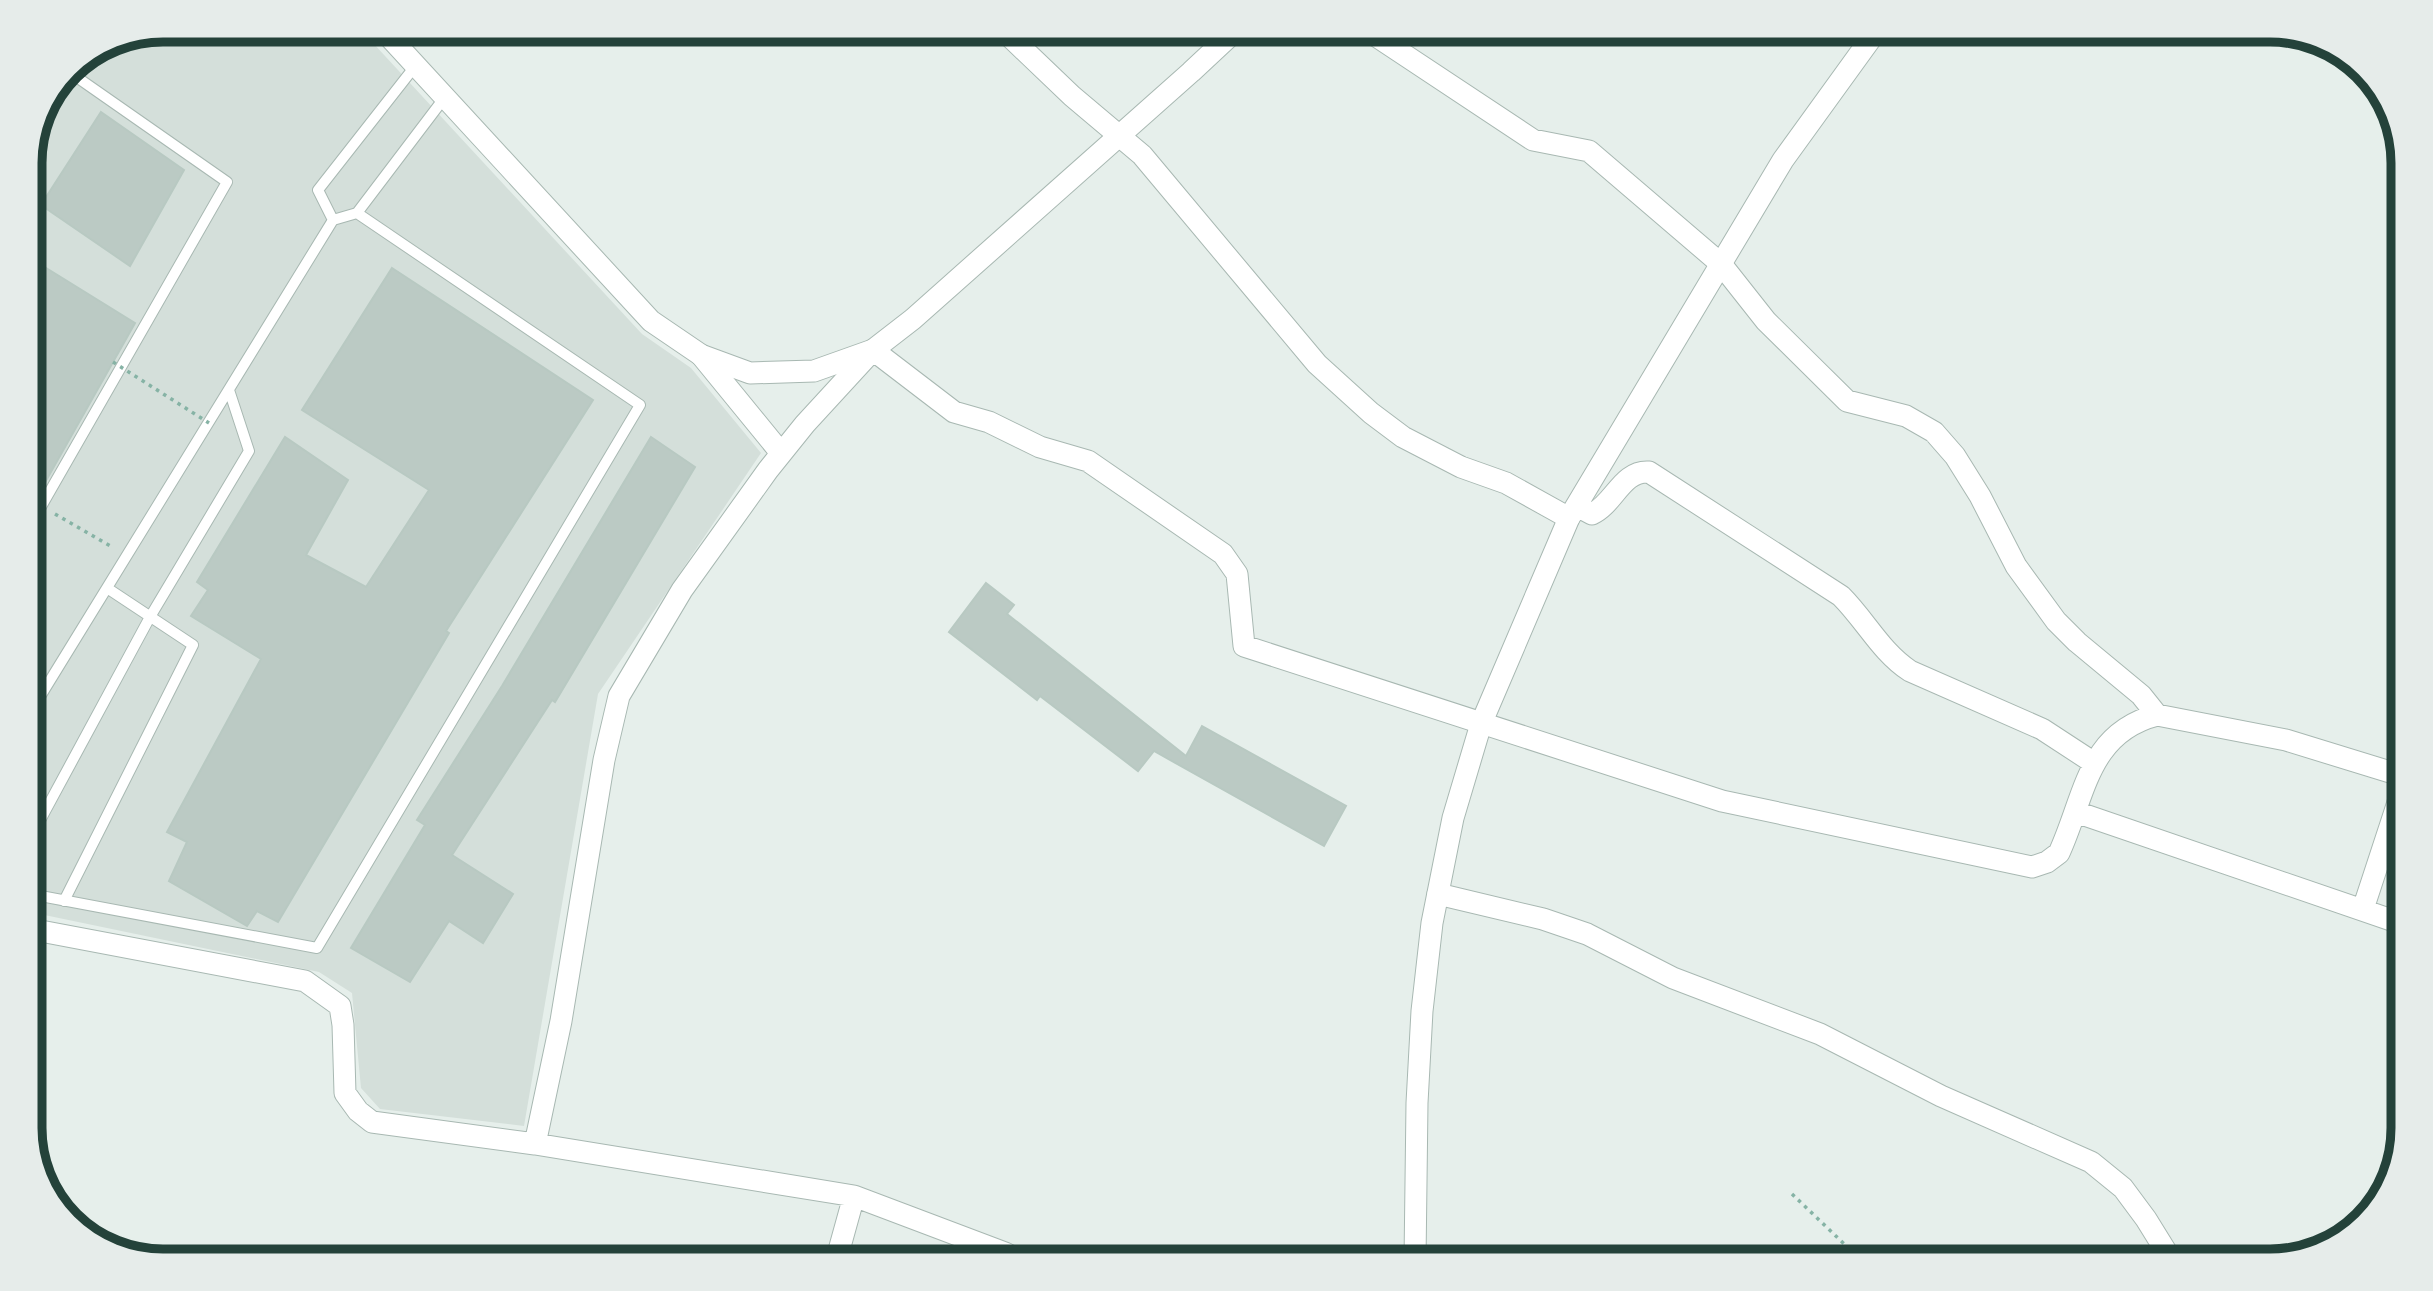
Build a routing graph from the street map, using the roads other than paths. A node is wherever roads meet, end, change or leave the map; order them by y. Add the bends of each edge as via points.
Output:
1 (394, 42) edge
2 (1016, 42) edge
3 (1223, 42) edge
4 (1385, 42) edge
5 (1868, 42) edge
6 (416, 65) junction
7 (78, 78) edge
8 (445, 97) junction
9 (1119, 136) junction
10 (357, 214) junction
11 (333, 220) junction
12 (1721, 264) junction
13 (873, 350) junction
14 (701, 355) junction
15 (229, 390) junction
16 (781, 453) junction
17 (42, 504) edge
18 (1573, 512) junction
19 (107, 589) junction
20 (150, 617) junction
21 (42, 694) edge
22 (2157, 715) junction
23 (1481, 723) junction
24 (2094, 763) junction
25 (2391, 772) edge
26 (2076, 812) junction
27 (42, 817) edge
28 (2391, 824) edge
29 (1438, 894) junction
30 (42, 896) edge
31 (64, 901) junction
32 (2363, 909) junction
33 (2391, 920) edge
34 (42, 931) edge
35 (535, 1144) junction
36 (853, 1196) junction
37 (839, 1249) edge
38 (994, 1249) edge
39 (1415, 1249) edge
40 (2165, 1249) edge

1 - 6 street
2 - 9 street
3 - 9 street
4 - 12 street via 1533,140 1589,151
5 - 12 street via 1783,160
6 - 8 street
6 - 11 lane via 318,190
7 - 17 lane via 227,182
8 - 10 lane
8 - 14 street via 652,321
9 - 13 street via 914,319
9 - 18 street via 1142,155 1317,364 1371,413 1404,437 1461,467
10 - 11 lane
10 - 31 lane via 640,405 317,948
11 - 15 lane
12 - 18 street
12 - 22 street via 1766,321 1847,401 1906,416 1934,432 1955,456 2016,566 2056,621 2141,695
13 - 14 street via 814,371 750,373
13 - 16 street
13 - 23 street via 954,412 1088,461 1223,554 1237,574 1244,646
14 - 16 street
15 - 19 lane
15 - 20 lane via 249,451
16 - 35 street via 682,590 619,696
18 - 23 street
18 - 24 street via 1592,514 1602,509 1629,477 1649,472 1841,596 1894,661 2042,729
19 - 20 lane
19 - 21 lane
20 - 27 lane
20 - 31 lane via 193,645
22 - 24 street via 2124,729
22 - 25 street via 2286,740
23 - 26 street via 1721,801 2032,867 2059,853
23 - 29 street via 1453,818
24 - 26 street
26 - 32 street
28 - 32 street
29 - 39 street via 1422,1010
29 - 40 street via 1587,934 1673,978 1820,1034 1941,1096 2091,1162 2123,1188
30 - 31 lane
32 - 33 street
34 - 35 street via 305,982 340,1006 345,1093 372,1122
35 - 36 street
36 - 37 street
36 - 38 street

